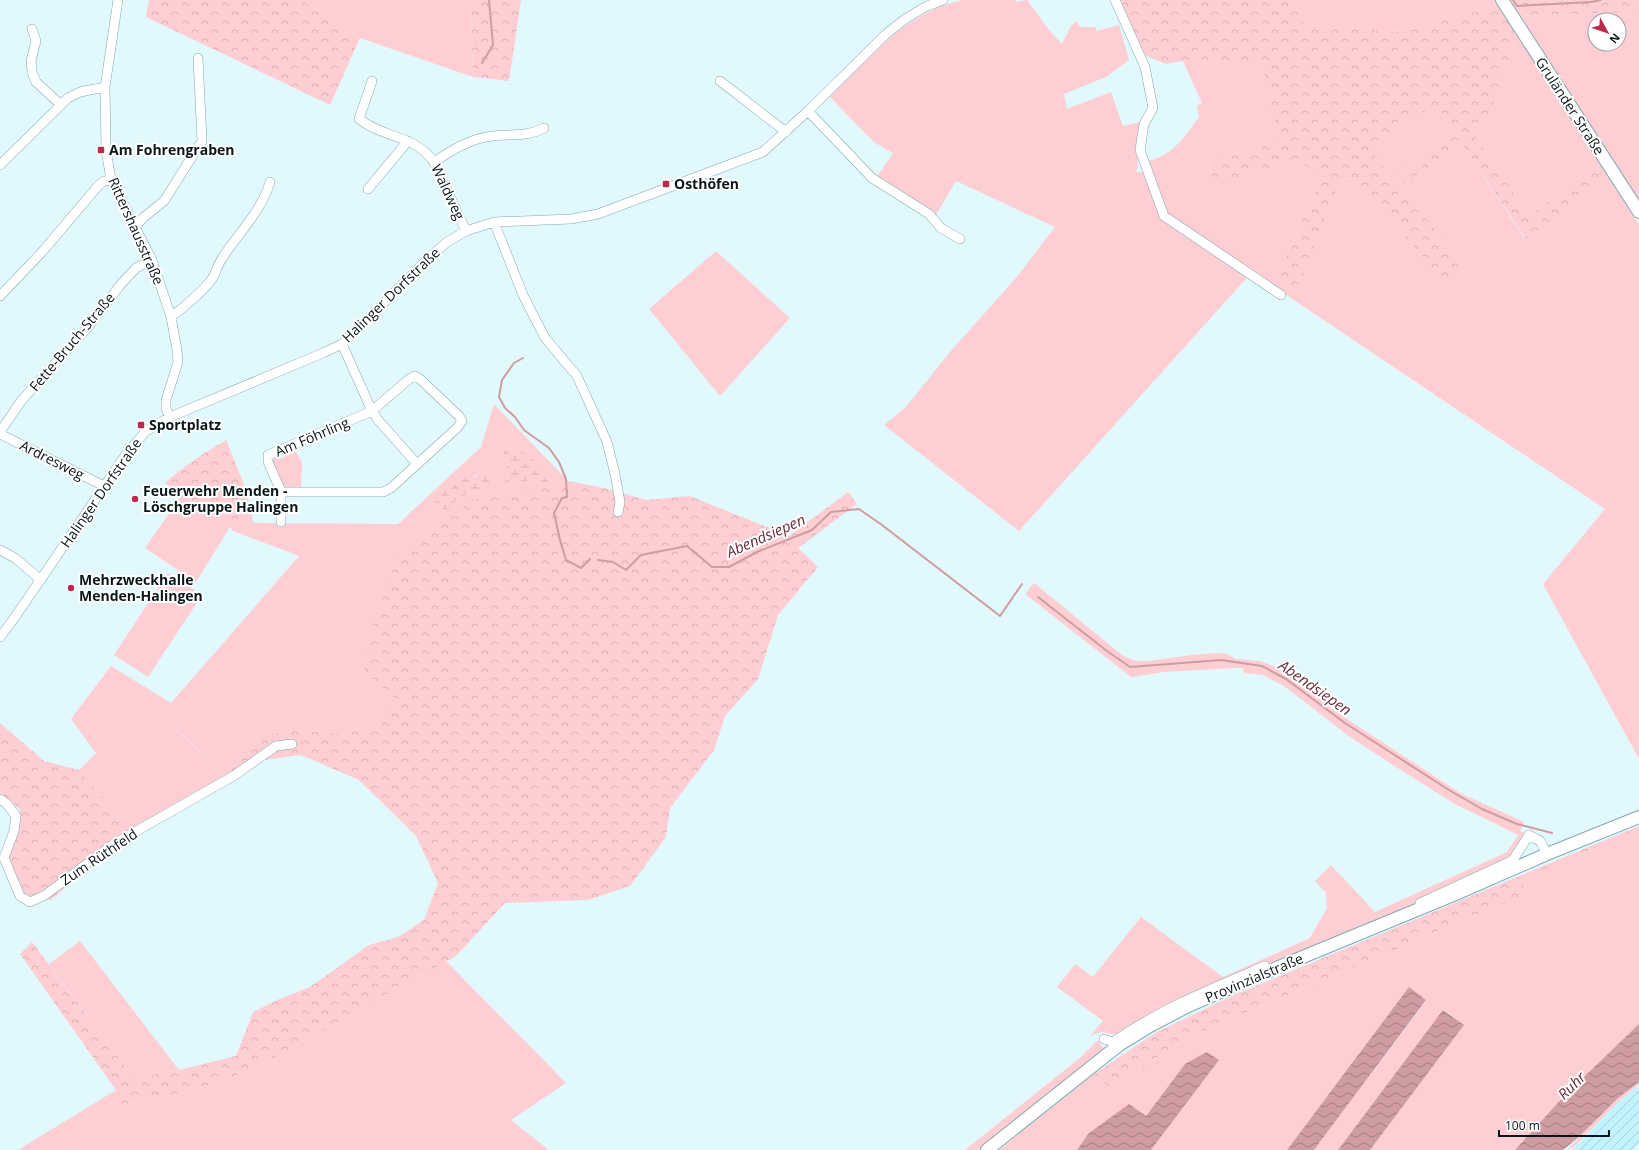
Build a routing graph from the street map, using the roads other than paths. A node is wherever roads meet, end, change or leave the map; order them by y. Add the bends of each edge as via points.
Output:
1 (118, 0) edge
2 (943, 0) edge
3 (1115, 0) edge
4 (1502, 0) edge
5 (32, 29) dead end
6 (198, 58) dead end
7 (372, 81) dead end
8 (720, 82) dead end
9 (105, 87) junction
10 (60, 104) junction
11 (808, 111) junction
12 (544, 128) dead end
13 (786, 132) junction
14 (408, 141) junction
15 (434, 162) junction
16 (0, 165) edge
17 (111, 180) junction
18 (270, 182) dead end
19 (368, 190) dead end
20 (1639, 212) edge
21 (494, 222) junction
22 (135, 227) junction
23 (466, 231) junction
24 (960, 239) dead end
25 (152, 260) junction
26 (1281, 295) dead end
27 (0, 296) edge
28 (171, 317) junction
29 (342, 344) junction
30 (372, 411) junction
31 (170, 417) junction
32 (0, 433) edge
33 (417, 464) junction
34 (104, 486) junction
35 (281, 491) junction
36 (618, 512) dead end
37 (281, 522) dead end
38 (0, 550) edge
39 (41, 580) junction
40 (0, 638) edge
41 (292, 744) dead end
42 (0, 799) edge
43 (1639, 817) edge
44 (1548, 854) junction
45 (1104, 1039) dead end
46 (988, 1150) edge

1 - 9 street, Rittershausstraße
2 - 11 street, Halinger Dorfstraße via 905,19 885,35
3 - 26 street via 1145,67 1153,108 1144,124 1140,150 1164,216
4 - 20 main road, Gruländer Straße
5 - 10 street via 36,41 31,61 32,72 36,82
6 - 22 street via 202,141 164,202
7 - 14 street, Waldweg via 359,119 377,130
8 - 13 street
9 - 10 street via 80,92
9 - 17 street, Rittershausstraße via 106,150
10 - 16 street
11 - 13 street, Halinger Dorfstraße
11 - 24 street via 872,178 929,214 941,228
12 - 15 street via 534,134 477,139 450,151
13 - 21 street, Halinger Dorfstraße via 764,152 598,214 571,219
14 - 15 street, Waldweg via 428,153
14 - 19 street
15 - 23 street, Waldweg
17 - 22 street, Rittershausstraße
17 - 27 street via 104,181 98,186 42,252
18 - 28 street via 267,192 222,258 212,279
21 - 23 street, Halinger Dorfstraße
21 - 36 street via 545,338 577,376 606,442 620,502
22 - 25 street, Rittershausstraße
23 - 29 street, Halinger Dorfstraße via 447,242 431,256
25 - 28 street, Rittershausstraße
25 - 32 street, Fette-Bruch-Straße via 136,268 121,284 88,327 22,402
28 - 31 street, Rittershausstraße via 178,362 166,400 166,409
29 - 30 street
29 - 31 street, Halinger Dorfstraße
30 - 33 street
30 - 33 street, Am Föhrling via 415,376 459,416 462,421 457,428
30 - 35 street, Am Föhrling via 268,455 268,462
31 - 34 street, Halinger Dorfstraße via 146,431
32 - 34 street, Ardresweg
33 - 35 street, Am Föhrling via 383,492
34 - 39 street, Halinger Dorfstraße
35 - 37 street
38 - 39 street via 15,558
39 - 40 street, Halinger Dorfstraße
41 - 42 street, Zum Rüthfeld via 276,746 235,775 112,845 45,895 30,902 20,896 4,858 14,831 16,816
43 - 44 main road, Provinzialstraße
44 - 45 street, Provinzialstraße via 1540,841 1529,835 1513,860 1482,875 1189,998 1113,1042
44 - 46 main road, Provinzialstraße via 1188,1006 1150,1026 1119,1046

